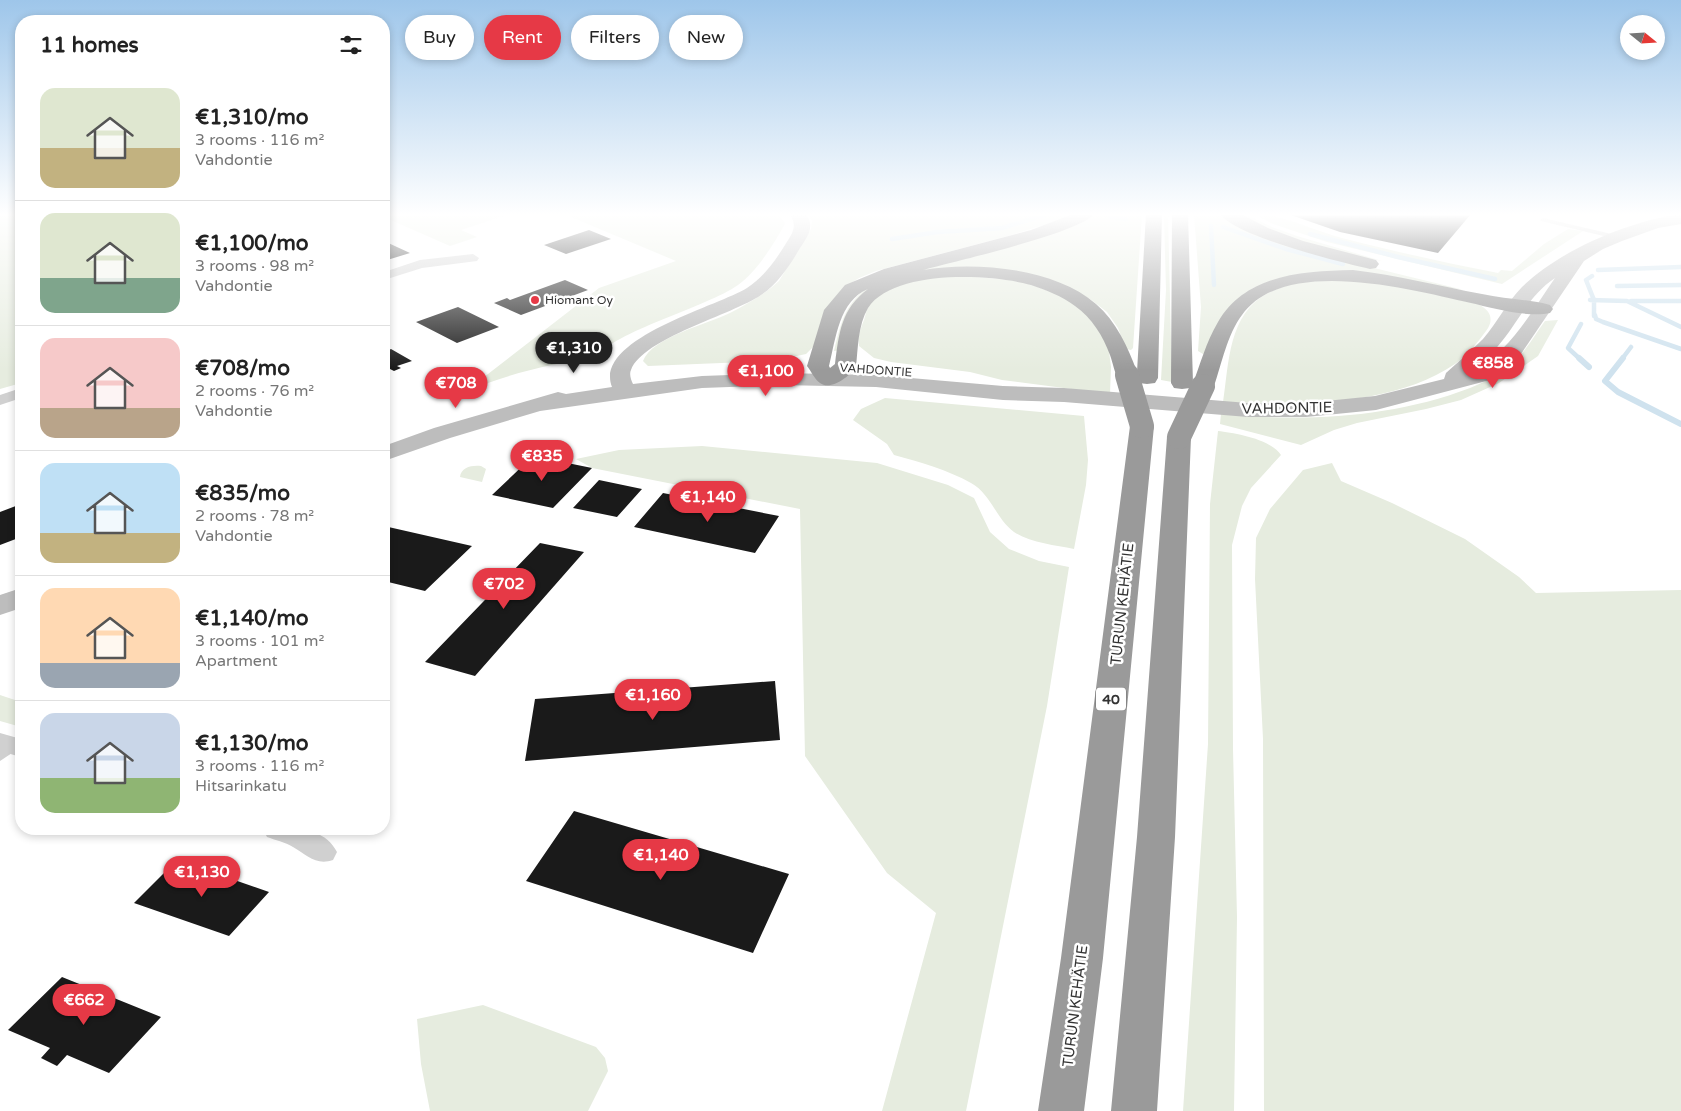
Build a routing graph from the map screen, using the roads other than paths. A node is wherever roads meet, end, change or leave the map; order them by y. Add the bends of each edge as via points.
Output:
1 (414, 266) edge
2 (777, 266) edge
3 (917, 266) edge
4 (1153, 266) edge
5 (1184, 266) edge
6 (1375, 266) edge
7 (1565, 266) edge
8 (1571, 266) edge
9 (390, 274) edge
10 (1518, 304) junction
11 (1543, 309) junction
12 (831, 371) junction
13 (1137, 377) junction
14 (1192, 384) junction
15 (1448, 384) junction
16 (622, 386) junction
17 (15, 395) edge
18 (0, 400) edge
19 (1160, 438) junction
20 (390, 452) edge
21 (15, 600) edge
22 (0, 606) edge
23 (292, 835) edge
24 (323, 852) dead end
25 (1061, 1111) edge
26 (1134, 1111) edge

1 - 9 street
2 - 16 street via 764,285 733,304 642,344 622,365 619,372
3 - 12 highway via 852,289 834,310
4 - 13 highway, TURUN KEHÄTIE / 40
5 - 14 highway
6 - 10 highway
7 - 10 street, VAHDONTIE via 1546,276
8 - 11 street, VAHDONTIE
10 - 11 highway
10 - 14 highway via 1379,278 1328,275 1278,283 1241,304
10 - 15 street, VAHDONTIE via 1491,342
11 - 15 street, VAHDONTIE via 1501,363 1482,375
12 - 13 highway via 856,313 870,295 915,276 970,272 1005,274 1038,282 1081,300 1104,325
12 - 15 street, VAHDONTIE via 1003,393 1248,410 1306,410 1376,403
12 - 16 street, VAHDONTIE via 759,379
13 - 19 highway, TURUN KEHÄTIE / 40
14 - 19 highway, bridge
16 - 20 street, VAHDONTIE via 442,434
17 - 18 street
19 - 25 highway, TURUN KEHÄTIE / 40
19 - 26 highway, TURUN KEHÄTIE / 40 via 1156,837
21 - 22 street
23 - 24 street

